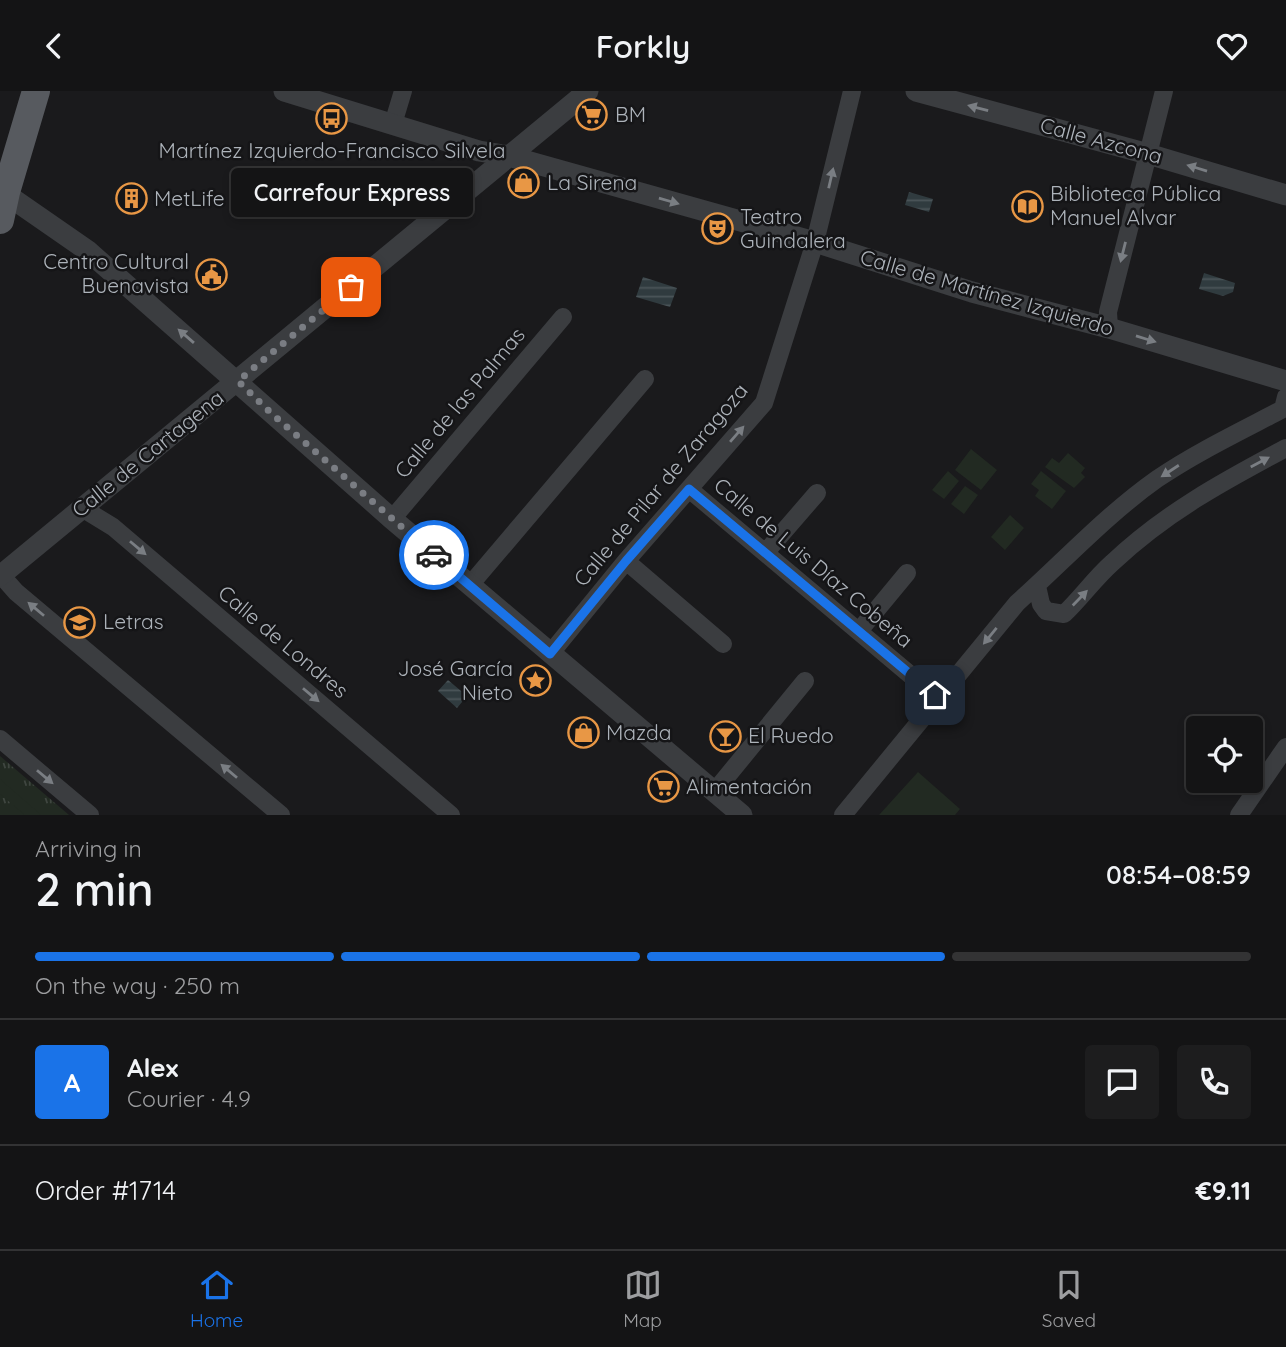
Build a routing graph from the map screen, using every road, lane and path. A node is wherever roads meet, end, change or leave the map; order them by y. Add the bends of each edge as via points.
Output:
1 (36, 91) edge
2 (284, 91) edge
3 (403, 91) edge
4 (588, 91) edge
5 (852, 91) edge
6 (916, 91) edge
7 (1164, 91) edge
8 (393, 124) junction
9 (1148, 154) junction
10 (509, 156) junction
11 (3, 191) edge
12 (1286, 195) edge
13 (0, 220) edge
14 (816, 242) junction
15 (563, 317) dead end
16 (1109, 328) junction
17 (645, 379) dead end
18 (238, 381) junction
19 (1286, 381) edge
20 (1285, 405) edge
21 (1286, 448) edge
22 (689, 489) junction
23 (817, 493) dead end
24 (82, 508) junction
25 (393, 519) junction
26 (765, 553) junction
27 (626, 561) junction
28 (907, 573) dead end
29 (1, 576) edge
30 (470, 586) junction
31 (1037, 586) junction
32 (859, 631) junction
33 (723, 643) dead end
34 (550, 654) junction
35 (805, 681) dead end
36 (939, 699) junction
37 (0, 739) edge
38 (1286, 747) edge
39 (715, 791) junction
40 (90, 815) edge
41 (281, 815) edge
42 (452, 815) edge
43 (742, 815) edge
44 (843, 815) edge
45 (1240, 815) edge

1 - 11 main road
2 - 8 street, Calle de Martínez Izquierdo
3 - 8 street
4 - 10 street, Calle de Cartagena
14 -> 5 street, Calle de Pilar de Zaragoza
9 -> 6 street, Calle Azcona
7 - 9 street
8 - 10 street, Calle de Martínez Izquierdo
12 -> 9 street, Calle Azcona
9 -> 16 street via 1108,312
10 -> 14 street, Calle de Martínez Izquierdo
10 - 18 street, Calle de Cartagena
11 - 13 main road
18 -> 11 street via 88,251
14 - 16 street, Calle de Martínez Izquierdo via 972,292
22 -> 14 street, Calle de Pilar de Zaragoza via 764,403
15 - 25 street, Calle de las Palmas
16 -> 19 street, Calle de Martínez Izquierdo
17 - 30 street
18 - 24 street, Calle de Cartagena
18 - 25 street
20 -> 31 street via 1155,481
31 -> 21 street via 1046,611 1063,614 1109,565 1177,510
22 - 26 street, Calle de Luis Díaz Cobeña
22 - 27 street, Calle de Pilar de Zaragoza
23 - 26 street
24 - 29 street, Calle de Cartagena
24 -> 42 street, Calle de Londres via 113,527
25 - 30 street
26 - 32 street, Calle de Luis Díaz Cobeña
27 - 33 street
27 - 34 street, Calle de Pilar de Zaragoza
28 - 32 street
41 -> 29 street
30 - 34 street
31 -> 36 street via 1017,603
32 - 36 street, Calle de Luis Díaz Cobeña
34 - 39 street
35 - 39 street
36 - 44 street
37 -> 40 street
38 - 45 street
39 - 43 street

